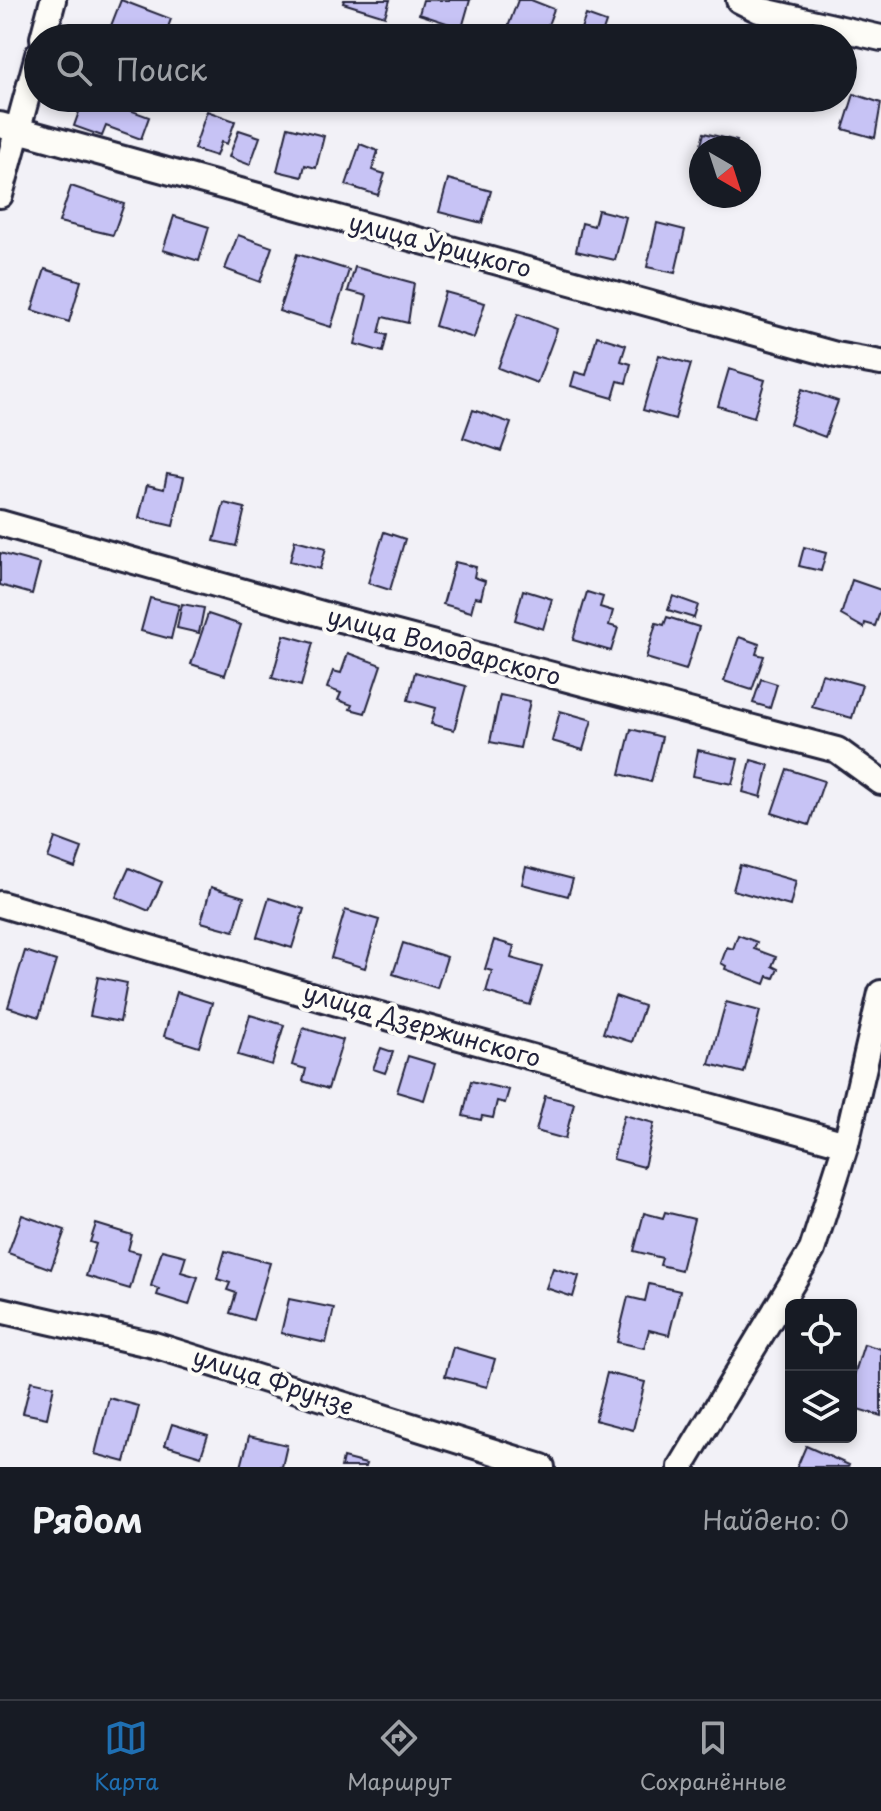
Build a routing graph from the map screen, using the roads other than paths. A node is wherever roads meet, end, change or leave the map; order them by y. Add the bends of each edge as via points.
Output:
1 (53, 0) edge
2 (739, 0) edge
3 (47, 24) edge
4 (820, 24) edge
5 (857, 32) edge
6 (881, 38) edge
7 (24, 90) edge
8 (9, 128) edge
9 (0, 195) edge
10 (881, 363) edge
11 (0, 523) edge
12 (881, 782) edge
13 (0, 904) edge
14 (881, 993) edge
15 (846, 1144) junction
16 (0, 1310) edge
17 (542, 1467) edge
18 (681, 1467) edge

1 - 3 street
2 - 4 street
5 - 6 street
7 - 8 street
8 - 9 street
8 - 10 street, улица Урицкого
11 - 12 street, улица Володарского via 837,750
13 - 15 street, улица Дзержинского
14 - 15 street
15 - 18 street via 812,1250
16 - 17 street, улица Фрунзе via 154,1345

